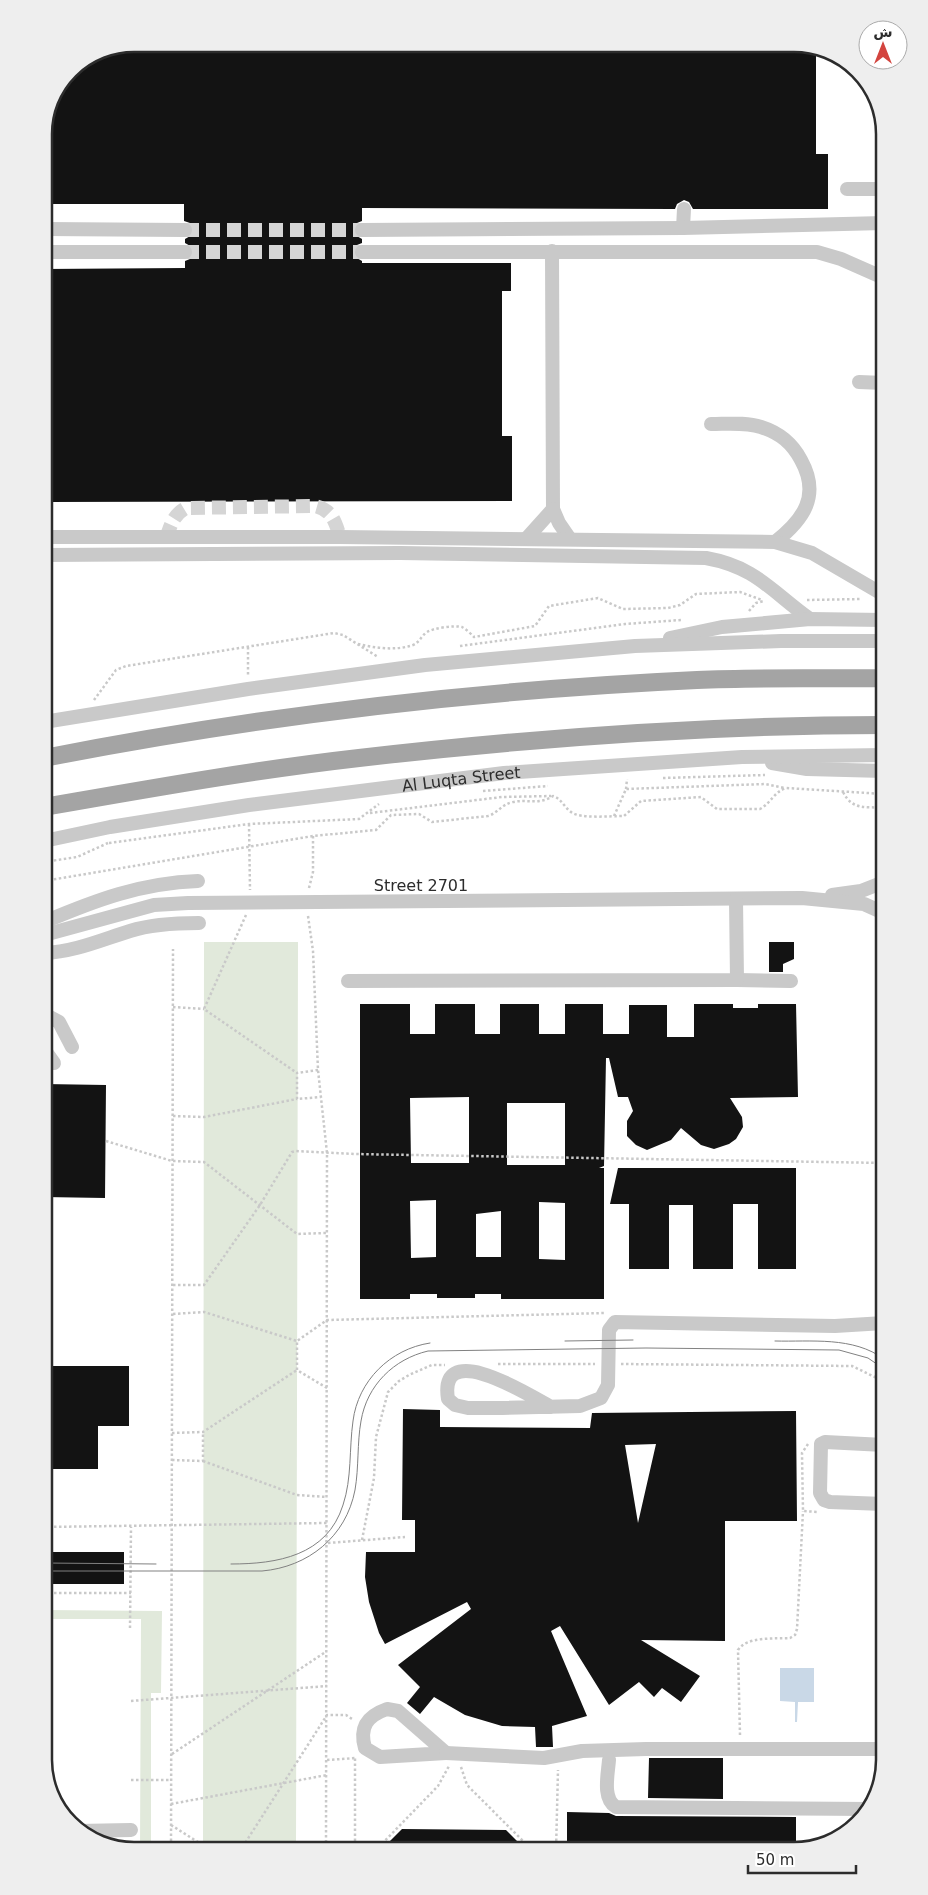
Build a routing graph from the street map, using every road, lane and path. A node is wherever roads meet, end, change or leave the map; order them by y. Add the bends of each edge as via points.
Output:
1 (847, 189) dead end
2 (876, 189) edge
3 (684, 209) dead end
4 (876, 223) edge
5 (682, 228) junction
6 (53, 229) edge
7 (185, 230) tunnel mouth
8 (362, 230) tunnel mouth
9 (552, 251) junction
10 (53, 252) edge
11 (185, 252) tunnel mouth
12 (362, 252) tunnel mouth
13 (876, 274) edge
14 (860, 382) dead end
15 (876, 383) edge
16 (711, 424) dead end
17 (553, 509) junction
18 (53, 538) edge
19 (527, 538) junction
20 (570, 539) junction
21 (775, 542) junction
22 (53, 555) edge
23 (876, 590) edge
24 (763, 601) dead end
25 (810, 619) junction
26 (876, 620) edge
27 (625, 624) dead end
28 (876, 641) edge
29 (356, 643) junction
30 (635, 646) junction
31 (248, 647) junction
32 (458, 647) dead end
33 (382, 658) dead end
34 (876, 678) edge
35 (248, 689) junction
36 (88, 703) dead end
37 (53, 721) edge
38 (876, 725) edge
39 (876, 755) edge
40 (53, 756) edge
41 (742, 757) junction
42 (876, 771) edge
43 (769, 775) dead end
44 (636, 778) dead end
45 (656, 778) dead end
46 (627, 779) junction
47 (618, 780) dead end
48 (551, 785) dead end
49 (786, 788) junction
50 (626, 789) junction
51 (475, 792) dead end
52 (843, 792) junction
53 (876, 794) edge
54 (553, 796) junction
55 (383, 802) dead end
56 (53, 806) edge
57 (876, 807) edge
58 (370, 813) junction
59 (614, 816) junction
60 (249, 824) junction
61 (313, 836) junction
62 (53, 839) edge
63 (108, 843) junction
64 (89, 847) dead end
65 (249, 847) junction
66 (53, 861) edge
67 (250, 872) dead end
68 (53, 880) edge
69 (198, 881) dead end
70 (876, 885) edge
71 (802, 898) junction
72 (736, 899) junction
73 (250, 902) junction
74 (307, 902) junction
75 (876, 909) edge
76 (53, 918) edge
77 (199, 923) dead end
78 (53, 933) edge
79 (173, 949) dead end
80 (52, 953) edge
81 (737, 980) junction
82 (348, 981) dead end
83 (791, 981) dead end
84 (173, 1008) junction
85 (204, 1009) junction
86 (52, 1019) edge
87 (72, 1047) dead end
88 (318, 1070) junction
89 (297, 1073) junction
90 (321, 1097) junction
91 (297, 1099) junction
92 (172, 1116) junction
93 (106, 1141) dead end
94 (327, 1153) junction
95 (172, 1161) junction
96 (876, 1163) edge
97 (260, 1206) junction
98 (327, 1233) junction
99 (172, 1285) junction
100 (172, 1314) junction
101 (327, 1320) junction
102 (876, 1323) edge
103 (297, 1341) junction
104 (490, 1364) dead end
105 (608, 1364) junction
106 (452, 1365) dead end
107 (297, 1370) junction
108 (876, 1378) edge
109 (327, 1388) junction
110 (550, 1407) junction
111 (172, 1432) junction
112 (203, 1432) junction
113 (821, 1444) junction
114 (876, 1445) edge
115 (172, 1460) junction
116 (203, 1461) junction
117 (327, 1497) junction
118 (876, 1508) edge
119 (803, 1512) junction
120 (821, 1512) dead end
121 (327, 1523) junction
122 (131, 1526) junction
123 (172, 1526) junction
124 (52, 1527) edge
125 (405, 1536) dead end
126 (362, 1540) junction
127 (328, 1543) junction
128 (131, 1592) junction
129 (52, 1593) edge
130 (130, 1628) dead end
131 (327, 1651) junction
132 (327, 1686) junction
133 (270, 1689) junction
134 (172, 1698) junction
135 (131, 1701) dead end
136 (327, 1715) junction
137 (363, 1730) junction
138 (876, 1745) edge
139 (740, 1750) junction
140 (451, 1753) junction
141 (171, 1754) junction
142 (380, 1757) junction
143 (558, 1757) junction
144 (355, 1758) junction
145 (327, 1760) junction
146 (609, 1760) dead end
147 (327, 1774) junction
148 (131, 1780) dead end
149 (171, 1780) junction
150 (282, 1783) junction
151 (171, 1804) junction
152 (859, 1809) edge
153 (171, 1825) junction
154 (131, 1830) dead end
155 (94, 1831) edge
156 (171, 1842) edge
157 (198, 1842) edge
158 (246, 1842) edge
159 (326, 1842) edge
160 (354, 1842) edge
161 (384, 1842) edge
162 (524, 1842) edge
163 (556, 1842) edge

1 - 2 street
3 - 5 street
4 - 5 street
5 - 8 street
6 - 7 street
9 - 12 street
9 - 13 street via 816,252 842,258
9 - 17 street
10 - 11 street
14 - 15 street
16 - 21 street via 750,425 779,435 795,448 808,472 810,490 806,508 796,524
17 - 19 street
17 - 20 street via 558,523
18 - 19 street
19 - 20 street
20 - 21 street
21 - 23 street via 812,553
22 - 25 street via 400,553 706,558 728,562 750,572
24 - 29 path via 740,592 696,594 680,605 668,608 623,609 598,598 587,598 549,606 535,626 524,629 474,637 463,628 454,627 432,630 412,646 377,648
25 - 26 street
25 - 30 street via 722,627
27 - 32 path
28 - 30 street
29 - 31 path via 334,633
29 - 33 path
30 - 35 street via 425,665
31 - 35 path
31 - 36 path via 126,666 116,670
34 - 40 main road via 698,680 486,694 239,724
35 - 37 street
38 - 56 main road, Al Luqta Street via 754,726 644,732 357,758
39 - 41 street, Al Luqta Street
41 - 42 street via 807,770
41 - 62 street, Al Luqta Street via 504,774 249,806
43 - 45 path
44 - 46 path
46 - 47 path
46 - 50 path
48 - 51 path
49 - 50 path via 765,784
49 - 52 path
49 - 59 path via 778,791 767,806 760,808 717,809 700,797 641,801 624,816
50 - 59 path
52 - 53 path
52 - 57 path via 854,806
54 - 58 path via 502,797
54 - 59 path via 579,816
54 - 61 path via 540,801 514,801 488,816 432,822 419,814 391,814 376,830
55 - 58 path
58 - 60 path via 359,819
60 - 63 path
60 - 65 path
61 - 65 path
61 - 74 path via 313,872
63 - 64 path
63 - 66 path via 77,858
65 - 67 path
65 - 68 path
69 - 76 street via 170,882 109,895
70 - 71 street, Street 2701 via 860,891
71 - 72 street, Street 2701
71 - 75 street, Street 2701 via 864,904
72 - 74 street, Street 2701
72 - 81 street
73 - 74 street, Street 2701
73 - 78 street, Street 2701 via 154,905
73 - 85 path
74 - 88 path via 313,951
77 - 80 street via 168,923 132,930
79 - 84 path
81 - 82 street
81 - 83 street
84 - 85 path
84 - 92 path
85 - 89 path
86 - 87 street via 59,1022
88 - 89 path
88 - 90 path
89 - 91 path
90 - 91 path
90 - 94 path
91 - 92 path via 204,1117
92 - 95 path
93 - 95 path
94 - 96 path
94 - 97 path via 292,1152
94 - 98 path
95 - 97 path via 204,1162
95 - 99 path
97 - 98 path via 297,1234
97 - 99 path via 204,1285
98 - 101 path
99 - 100 path
100 - 103 path via 204,1312
100 - 111 path
101 - 103 path
101 - 109 path
102 - 105 street via 835,1326 615,1322 609,1330
103 - 107 path
104 - 105 path
105 - 108 path via 852,1366
105 - 110 street via 608,1385 601,1398 580,1406
106 - 126 path via 432,1365 409,1374 388,1392 376,1437 374,1478
107 - 109 path
107 - 112 path
109 - 117 path
110 - 110 street via 468,1408 455,1405 448,1399 446,1388 449,1380 459,1372 476,1371 497,1378
111 - 112 path
111 - 115 path
112 - 116 path
113 - 114 street
113 - 118 street via 820,1493 824,1500
113 - 119 path via 808,1444 802,1453
115 - 116 path
115 - 123 path
116 - 117 path via 297,1494
117 - 121 path
119 - 120 path
119 - 139 path via 796,1635 749,1642 738,1650
121 - 123 path
121 - 127 path
122 - 123 path
122 - 124 path
122 - 128 path
123 - 134 path
125 - 126 path
126 - 127 path
127 - 131 path
128 - 129 path
128 - 130 path
131 - 132 path
131 - 133 path
132 - 133 path
132 - 136 path
133 - 134 path
133 - 141 path
134 - 135 path
134 - 141 path
136 - 137 path via 346,1715
136 - 145 path
136 - 150 path
137 - 140 street via 375,1713 387,1709 398,1711
137 - 142 street via 365,1748
138 - 139 street
139 - 143 street via 646,1748 582,1751
140 - 142 street
140 - 143 street
140 - 161 path via 438,1786
140 - 162 path via 467,1784
141 - 149 path
142 - 144 path
143 - 163 path
144 - 145 path
144 - 160 path
145 - 147 path
146 - 152 street via 608,1796 616,1807
147 - 150 path
147 - 159 path
148 - 149 path
149 - 151 path
150 - 151 path
150 - 158 path
151 - 153 path
153 - 156 path
153 - 157 path
154 - 155 street

